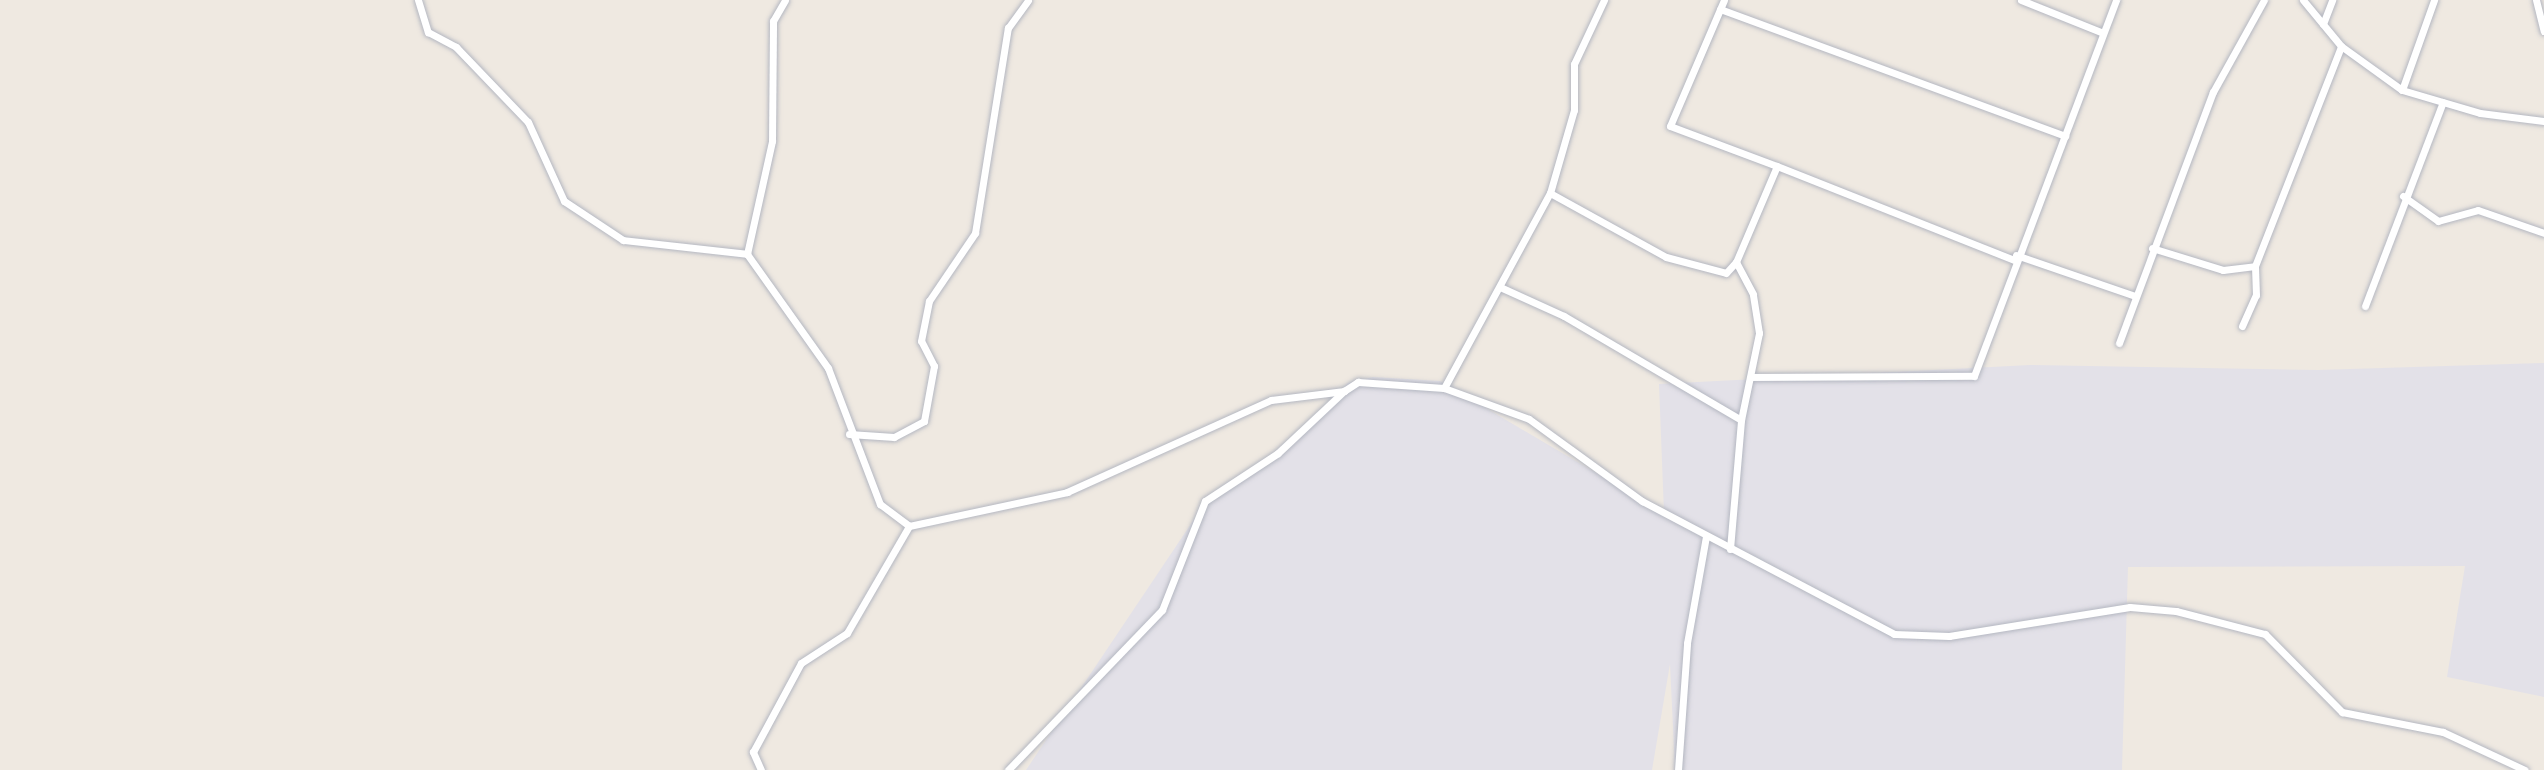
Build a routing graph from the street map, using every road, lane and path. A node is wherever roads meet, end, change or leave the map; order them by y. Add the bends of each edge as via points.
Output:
1 (418, 0) edge
2 (785, 0) edge
3 (1028, 0) edge
4 (1604, 0) edge
5 (1724, 0) edge
6 (2021, 0) edge
7 (2116, 0) edge
8 (2264, 0) edge
9 (2303, 0) edge
10 (2332, 0) edge
11 (2434, 0) edge
12 (2536, 0) edge
13 (1720, 9) junction
14 (2323, 24) junction
15 (2544, 31) edge
16 (2103, 33) junction
17 (2341, 46) junction
18 (2402, 90) junction
19 (2443, 102) junction
20 (2544, 121) edge
21 (2065, 136) junction
22 (1777, 166) junction
23 (1550, 193) junction
24 (2403, 196) junction
25 (2544, 233) edge
26 (2152, 248) junction
27 (747, 254) junction
28 (2015, 257) junction
29 (1736, 262) junction
30 (2255, 266) junction
31 (1500, 287) junction
32 (2135, 296) junction
33 (2365, 306) dead end
34 (2242, 326) dead end
35 (2119, 343) dead end
36 (1752, 377) junction
37 (1444, 388) junction
38 (1344, 391) junction
39 (1741, 420) junction
40 (849, 434) junction
41 (909, 526) junction
42 (1706, 536) junction
43 (1730, 549) junction
44 (761, 770) edge
45 (1008, 770) edge
46 (1678, 770) edge
47 (2525, 770) edge

1 - 27 street via 428,32 456,47 528,122 564,201 623,240
2 - 27 street via 773,21 772,141
3 - 40 street via 1008,28 975,233 929,301 921,341 934,366 924,421 894,437
4 - 23 street via 1574,64 1574,110
5 - 13 street
6 - 16 street
7 - 16 street
8 - 26 street via 2213,92
9 - 14 street
10 - 14 street
11 - 18 street
12 - 15 street
13 - 21 street
13 - 22 street via 1670,126
14 - 17 street
16 - 21 street
17 - 18 street
17 - 30 street
18 - 19 street
19 - 20 street
19 - 24 street
21 - 28 street
22 - 28 street
22 - 29 street
23 - 29 street via 1666,257 1726,273
23 - 31 street
24 - 25 street via 2438,221 2478,210
24 - 33 street
26 - 30 street via 2223,270
26 - 32 street
27 - 40 street via 828,368
28 - 32 street
28 - 36 street via 1974,376
29 - 36 street via 1753,294 1759,333
30 - 34 street via 2256,295
31 - 37 street
31 - 39 street via 1564,316
32 - 35 street
36 - 39 street
37 - 38 street via 1358,382
37 - 42 street via 1529,419 1642,501
38 - 41 street via 1271,400 1067,492
38 - 45 street via 1278,453 1205,501 1162,610 1113,670
39 - 43 street
40 - 41 street via 880,504
41 - 44 street via 847,633 801,663 753,752
42 - 43 street
42 - 46 street via 1687,643
43 - 47 street via 1907,639 2130,607 2257,630 2342,712 2443,732

